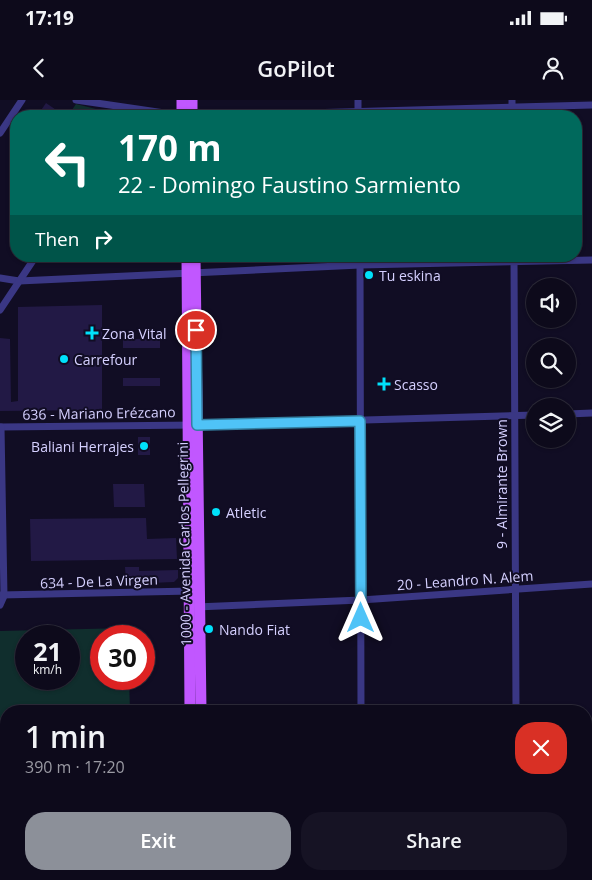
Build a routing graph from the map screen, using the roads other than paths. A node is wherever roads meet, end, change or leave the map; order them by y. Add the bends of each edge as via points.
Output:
1 (76, 100) edge
2 (94, 101) edge
3 (512, 103) edge
4 (592, 106) edge
5 (136, 108) joint
6 (148, 110) edge
7 (422, 110) edge
8 (10, 118) edge
9 (0, 133) edge
10 (32, 262) edge
11 (188, 262) edge
12 (194, 262) edge
13 (437, 262) edge
14 (514, 262) edge
15 (360, 265) junction
16 (191, 274) junction
17 (0, 278) edge
18 (19, 281) junction
19 (0, 310) edge
20 (592, 413) edge
21 (576, 414) edge
22 (514, 415) junction
23 (526, 415) edge
24 (360, 421) junction
25 (193, 425) junction
26 (0, 427) edge
27 (592, 584) edge
28 (514, 588) junction
29 (194, 591) junction
30 (2, 595) edge
31 (361, 600) junction
32 (0, 605) edge
33 (196, 607) junction
34 (190, 705) edge
35 (201, 705) edge
36 (361, 705) edge
37 (516, 705) edge

1 - 2 street
2 - 5 street
3 - 4 street
3 - 7 street
5 - 6 street
8 - 9 street
10 - 18 street
11 - 16 main road, 1000 - Avenida Carlos Pellegrini
12 - 16 main road, 1000 - Avenida Carlos Pellegrini
13 - 15 street
14 - 22 street, 9 - Almirante Brown
15 - 16 street
15 - 24 street
16 - 18 street
16 - 25 main road, 1000 - Avenida Carlos Pellegrini
17 - 18 street
18 - 19 street
20 - 21 street
22 - 23 street, 636 - Mariano Erézcano
22 - 24 street, 636 - Mariano Erézcano
22 - 28 street, 9 - Almirante Brown
24 - 25 street, 636 - Mariano Erézcano
24 - 31 street
25 - 26 street, 636 - Mariano Erézcano
25 - 29 main road, 1000 - Avenida Carlos Pellegrini
26 - 30 street
27 - 28 street, 20 - Leandro N. Alem
28 - 31 street, 20 - Leandro N. Alem
28 - 37 street, 9 - Almirante Brown
29 - 30 street, 634 - De La Virgen
29 - 33 main road, 1000 - Avenida Carlos Pellegrini
30 - 32 street
31 - 33 street, 20 - Leandro N. Alem
31 - 36 street
33 - 34 main road, 1000 - Avenida Carlos Pellegrini
33 - 35 main road, 1000 - Avenida Carlos Pellegrini

